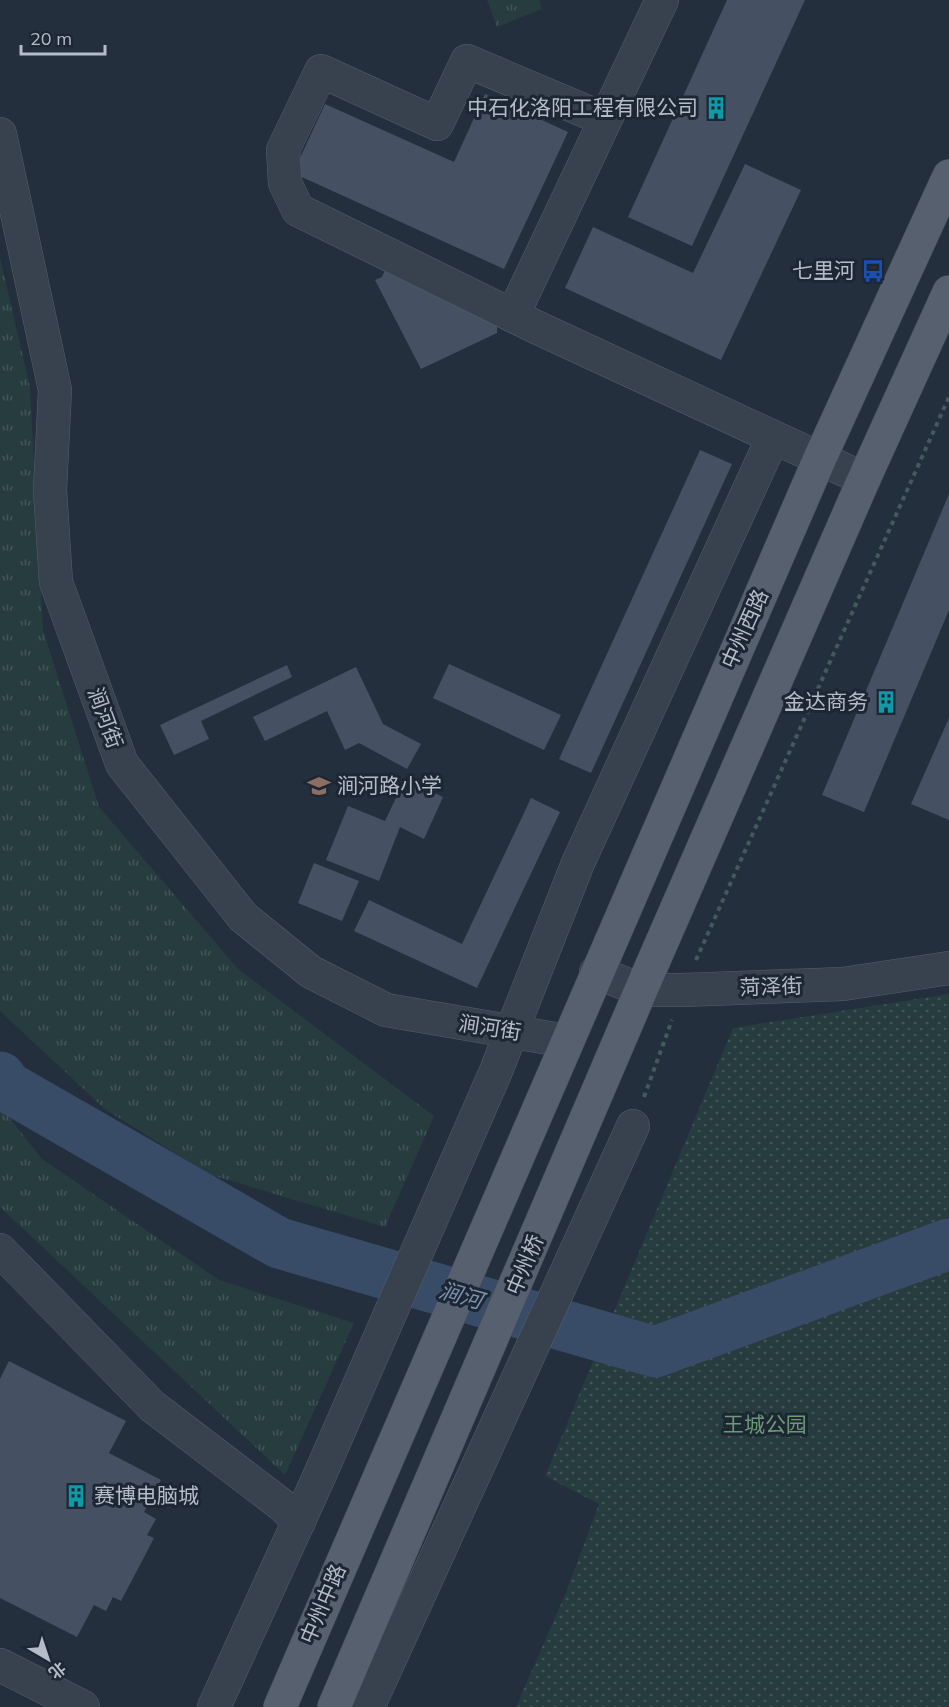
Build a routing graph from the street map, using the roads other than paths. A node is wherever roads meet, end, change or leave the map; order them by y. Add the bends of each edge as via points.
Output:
1 (662, 0) edge
2 (604, 119) junction
3 (0, 134) edge
4 (949, 176) edge
5 (949, 292) edge
6 (513, 315) junction
7 (773, 437) junction
8 (820, 458) junction
9 (864, 479) junction
10 (949, 968) edge
11 (596, 972) junction
12 (641, 990) junction
13 (512, 1031) junction
14 (566, 1041) junction
15 (633, 1126) road end
16 (0, 1250) edge
17 (368, 1501) joint
18 (298, 1522) junction
19 (0, 1665) edge
20 (0, 1683) edge
21 (47, 1707) edge
22 (83, 1707) edge
23 (214, 1707) edge
24 (280, 1707) edge
25 (334, 1707) edge
26 (368, 1707) edge

1 - 2 street
2 - 6 street
2 - 6 street via 467,61 437,124 321,71 283,150 285,183 298,210
3 - 13 street, 涧河街 via 55,390 50,490 56,582 122,764 243,917 311,972 386,1010
4 - 8 main road, 中州西路
5 - 9 main road
6 - 7 street
7 - 8 street
7 - 13 street via 578,863
8 - 9 street
8 - 11 main road, 中州西路
9 - 12 main road
10 - 12 street, 菏泽街 via 843,984
11 - 12 street, 菏泽街
11 - 14 main road, 中州西路
12 - 25 main road, 中州桥
13 - 14 street, 涧河街
13 - 18 street
14 - 17 main road, 中州西路
15 - 26 street
16 - 18 street via 152,1406 283,1506
17 - 24 main road, 中州中路
18 - 23 street
19 - 22 street
20 - 21 street

